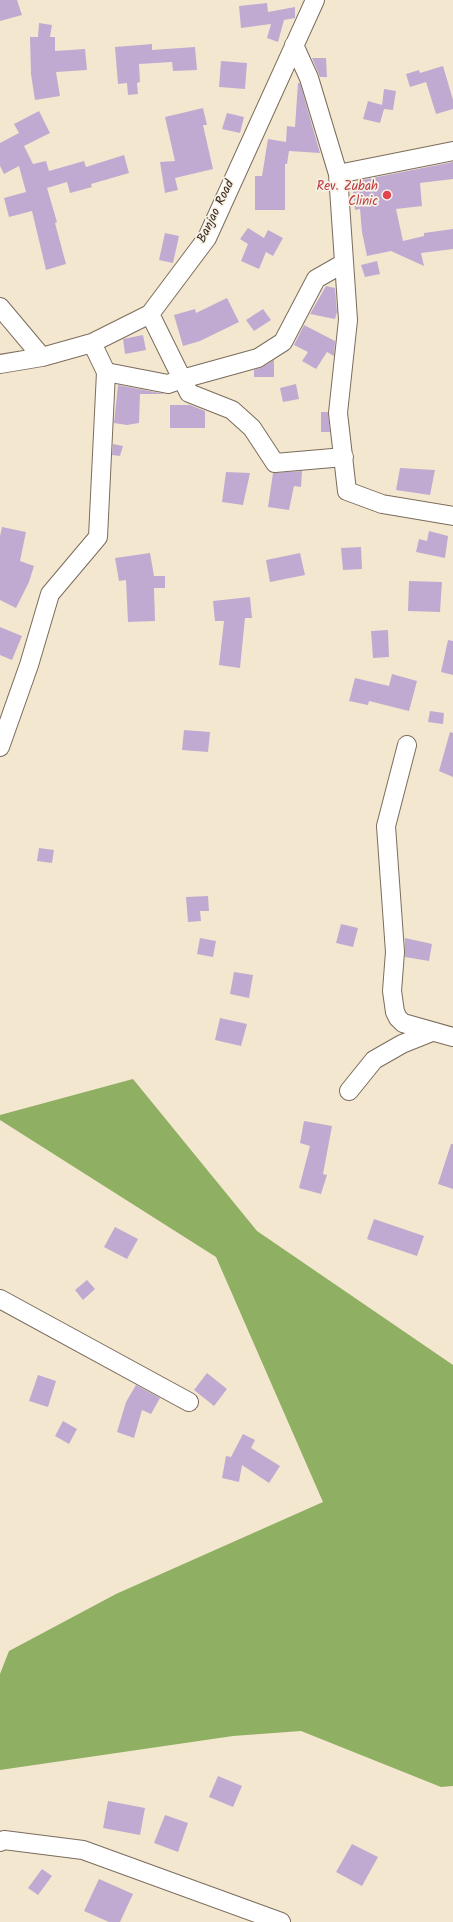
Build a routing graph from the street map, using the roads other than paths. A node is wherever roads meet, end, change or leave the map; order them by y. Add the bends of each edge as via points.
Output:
1 (315, 0) edge
2 (294, 45) junction
3 (453, 151) edge
4 (338, 174) junction
5 (344, 263) junction
6 (0, 307) edge
7 (150, 314) junction
8 (92, 343) junction
9 (42, 357) junction
10 (0, 364) edge
11 (106, 372) junction
12 (182, 379) junction
13 (344, 457) junction
14 (453, 516) edge
15 (407, 745) dead end
16 (0, 747) edge
17 (432, 1032) junction
18 (453, 1037) edge
19 (349, 1091) dead end
20 (0, 1299) edge
21 (189, 1402) dead end
22 (0, 1842) edge
23 (281, 1922) edge

1 - 2 street, Banjao Road
2 - 4 street via 309,78
2 - 7 street, Banjao Road via 207,238
3 - 4 street
4 - 5 street
5 - 12 street via 316,279 283,342 258,358
5 - 13 street via 348,320 338,412
6 - 9 street
7 - 8 street, Banjao Road
7 - 12 street
8 - 9 street, Banjao Road
8 - 11 street
9 - 10 street, Banjao Road
11 - 12 street via 168,384
11 - 16 street via 98,537 50,594
12 - 13 street via 189,392 232,410 252,428 275,463
13 - 14 street via 347,491 382,504
15 - 17 street via 386,826 394,952 392,991 398,1018 403,1023
17 - 18 street
17 - 19 street via 402,1044 374,1060
20 - 21 street
22 - 23 street via 4,1840 83,1850

